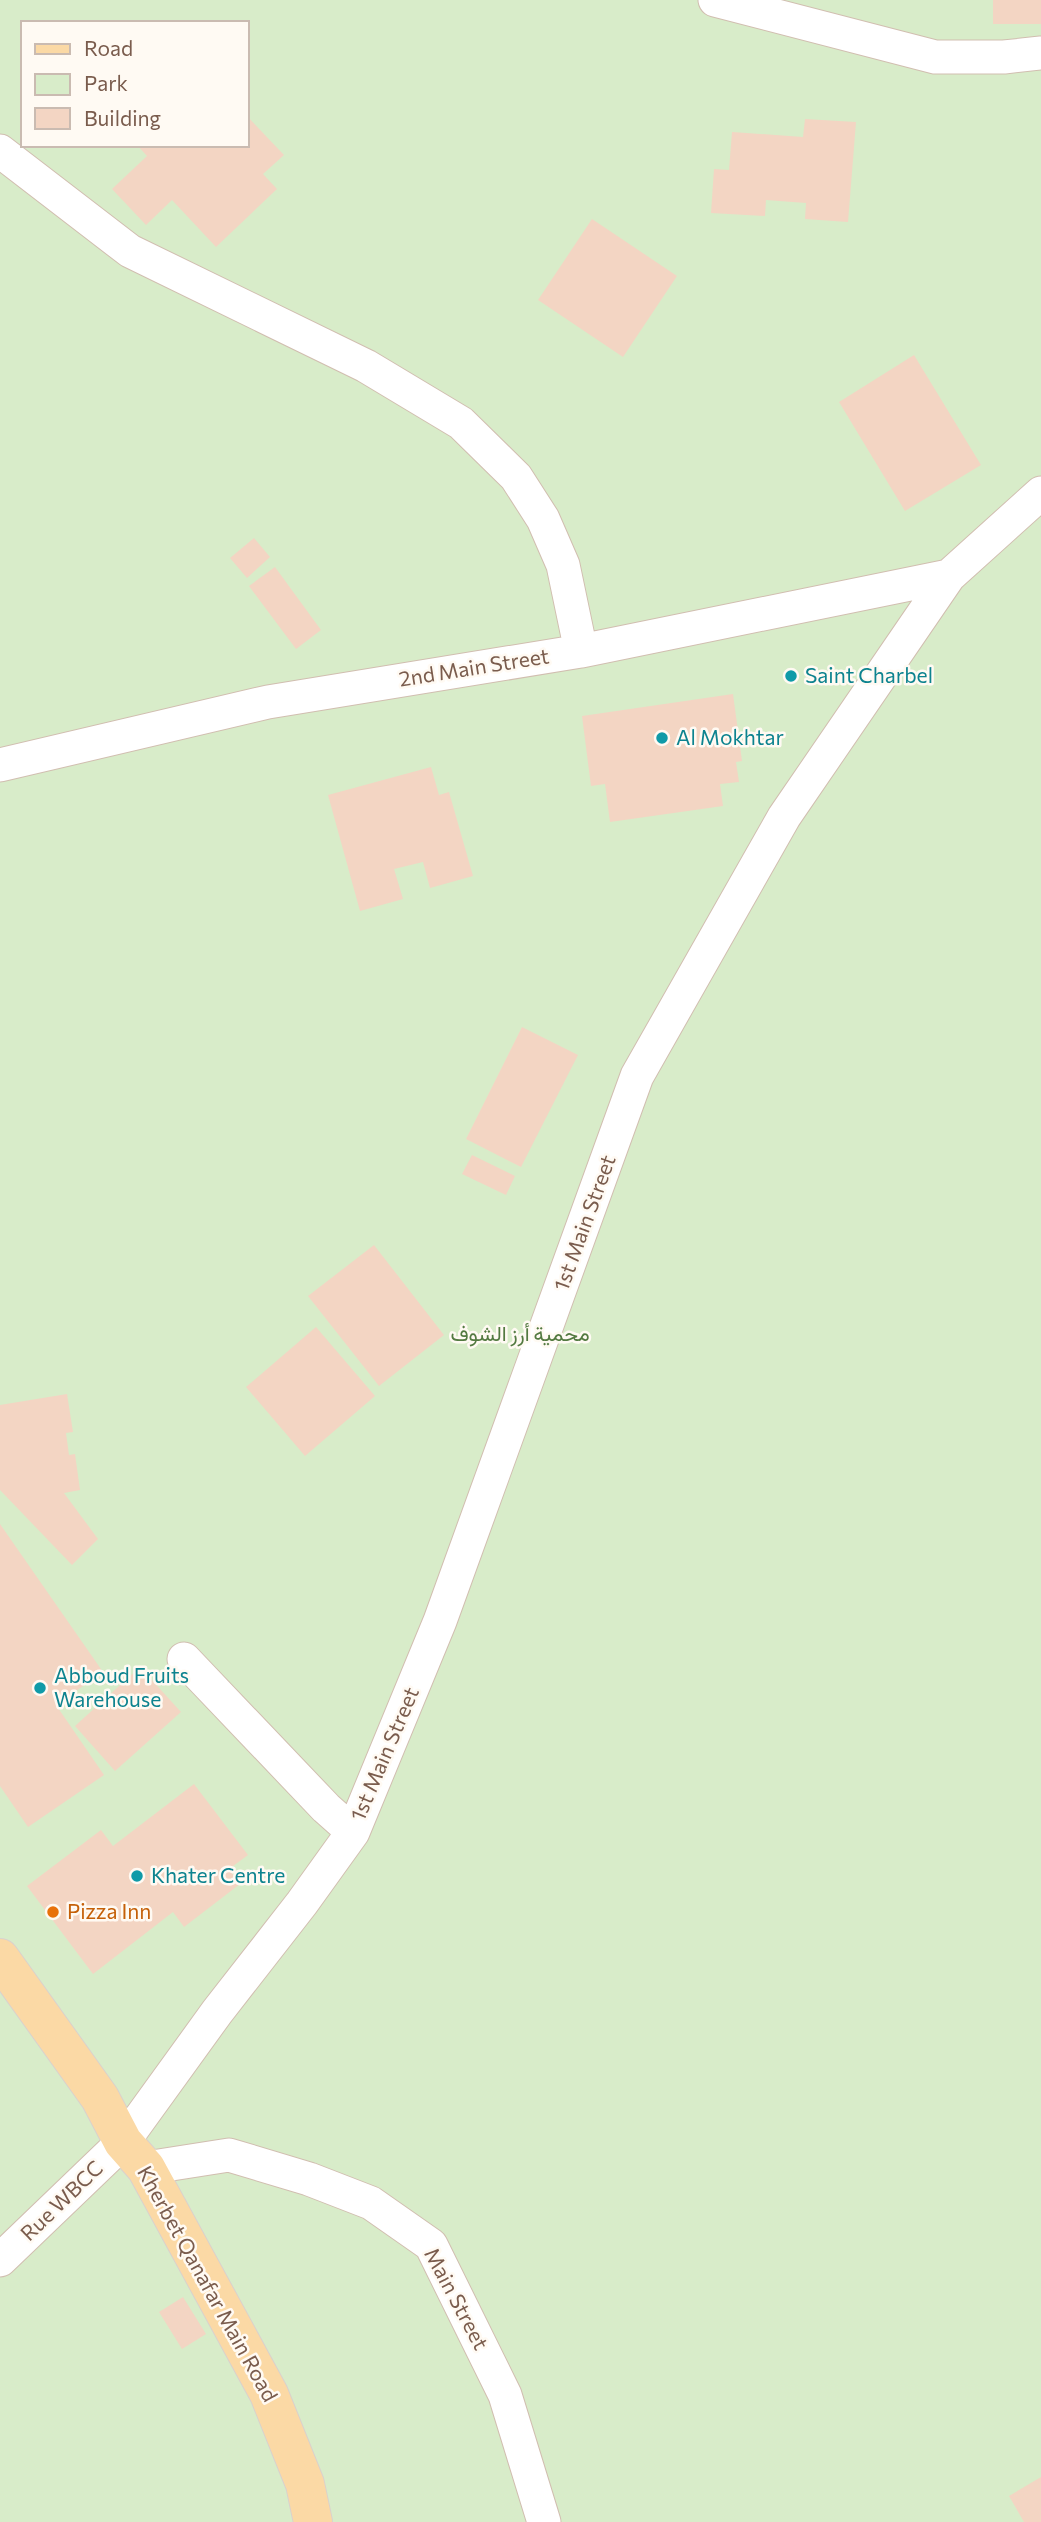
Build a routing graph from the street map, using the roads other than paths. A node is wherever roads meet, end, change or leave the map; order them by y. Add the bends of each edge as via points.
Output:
1 (715, 0) edge
2 (1041, 53) edge
3 (0, 151) edge
4 (1041, 493) edge
5 (949, 576) junction
6 (581, 651) junction
7 (0, 765) edge
8 (184, 1659) dead end
9 (353, 1832) junction
10 (0, 1958) edge
11 (134, 2155) junction
12 (0, 2260) edge
13 (313, 2522) edge
14 (544, 2522) edge

1 - 2 street via 935,57
3 - 6 street via 130,251 366,366 461,423 516,477 543,519 563,565
4 - 5 street, 1st Main Street
5 - 6 street, 2nd Main Street
5 - 9 street, 1st Main Street via 784,817 637,1076 440,1622
6 - 7 street, 2nd Main Street via 268,702
8 - 9 street
9 - 11 street, 1st Main Street via 217,2012
10 - 11 main road, Kherbet Qanafar Main Road via 100,2098
11 - 12 street, Rue WBCC
11 - 13 main road, Kherbet Qanafar Main Road via 269,2394 305,2484
11 - 14 street, Main Street via 229,2155 309,2179 371,2203 431,2245 505,2395

